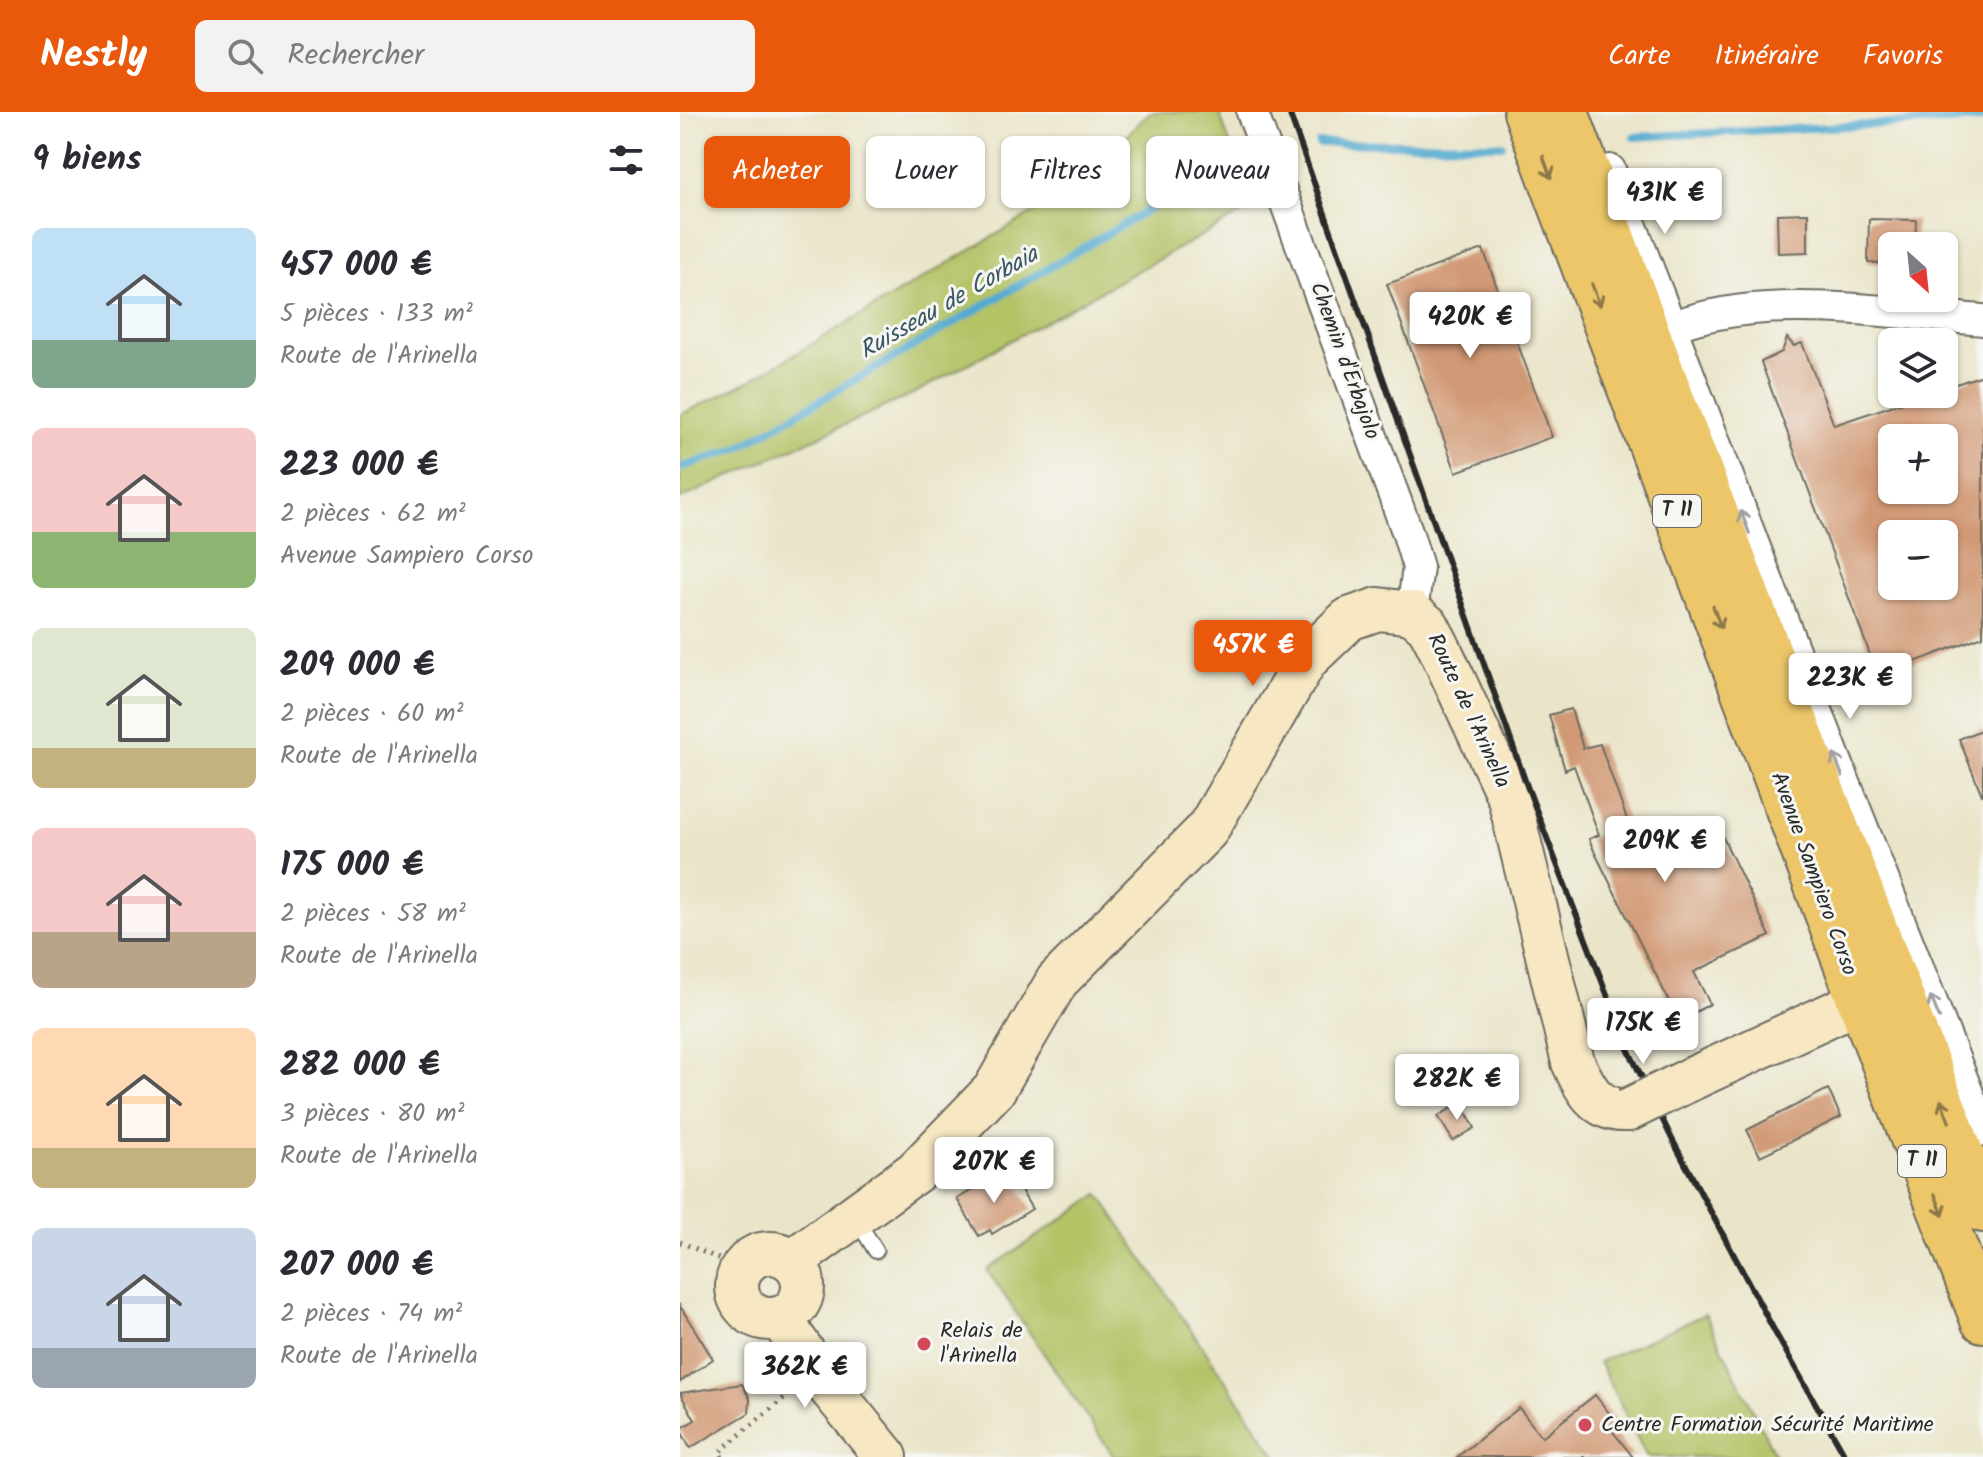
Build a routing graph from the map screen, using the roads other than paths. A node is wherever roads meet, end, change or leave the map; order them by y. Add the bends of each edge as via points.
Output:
1 (1252, 112) edge
2 (1526, 112) edge
3 (1566, 112) edge
4 (1588, 112) edge
5 (1983, 320) edge
6 (1662, 340) junction
7 (1412, 613) junction
8 (1860, 1001) junction
9 (1983, 1131) edge
10 (1983, 1210) edge
11 (792, 1261) junction
12 (780, 1318) junction
13 (1983, 1320) edge
14 (886, 1457) edge

1 - 7 street, Chemin d'Erbajolo via 1407,531 1418,567
2 -> 8 main road, Avenue Sampiero Corso / T 11
3 - 6 main road, Avenue Sampiero Corso / T 11
4 - 6 street
5 - 6 street via 1802,307 1735,311
9 -> 6 street, Avenue Sampiero Corso
10 -> 6 main road, Avenue Sampiero Corso / T 11
7 - 8 street, Route de l'Arinella, bridge via 1433,635 1509,798 1573,1062 1595,1100 1628,1110
7 - 11 street, Route de l'Arinella via 1378,609 1349,619 1306,660 1207,830 1057,981 994,1090 915,1172 865,1234
8 -> 13 main road, Avenue Sampiero Corso / T 11
11 - 12 street via 803,1293 791,1312
11 - 12 street via 782,1255 759,1255 737,1279 748,1311 769,1320
12 - 14 street

